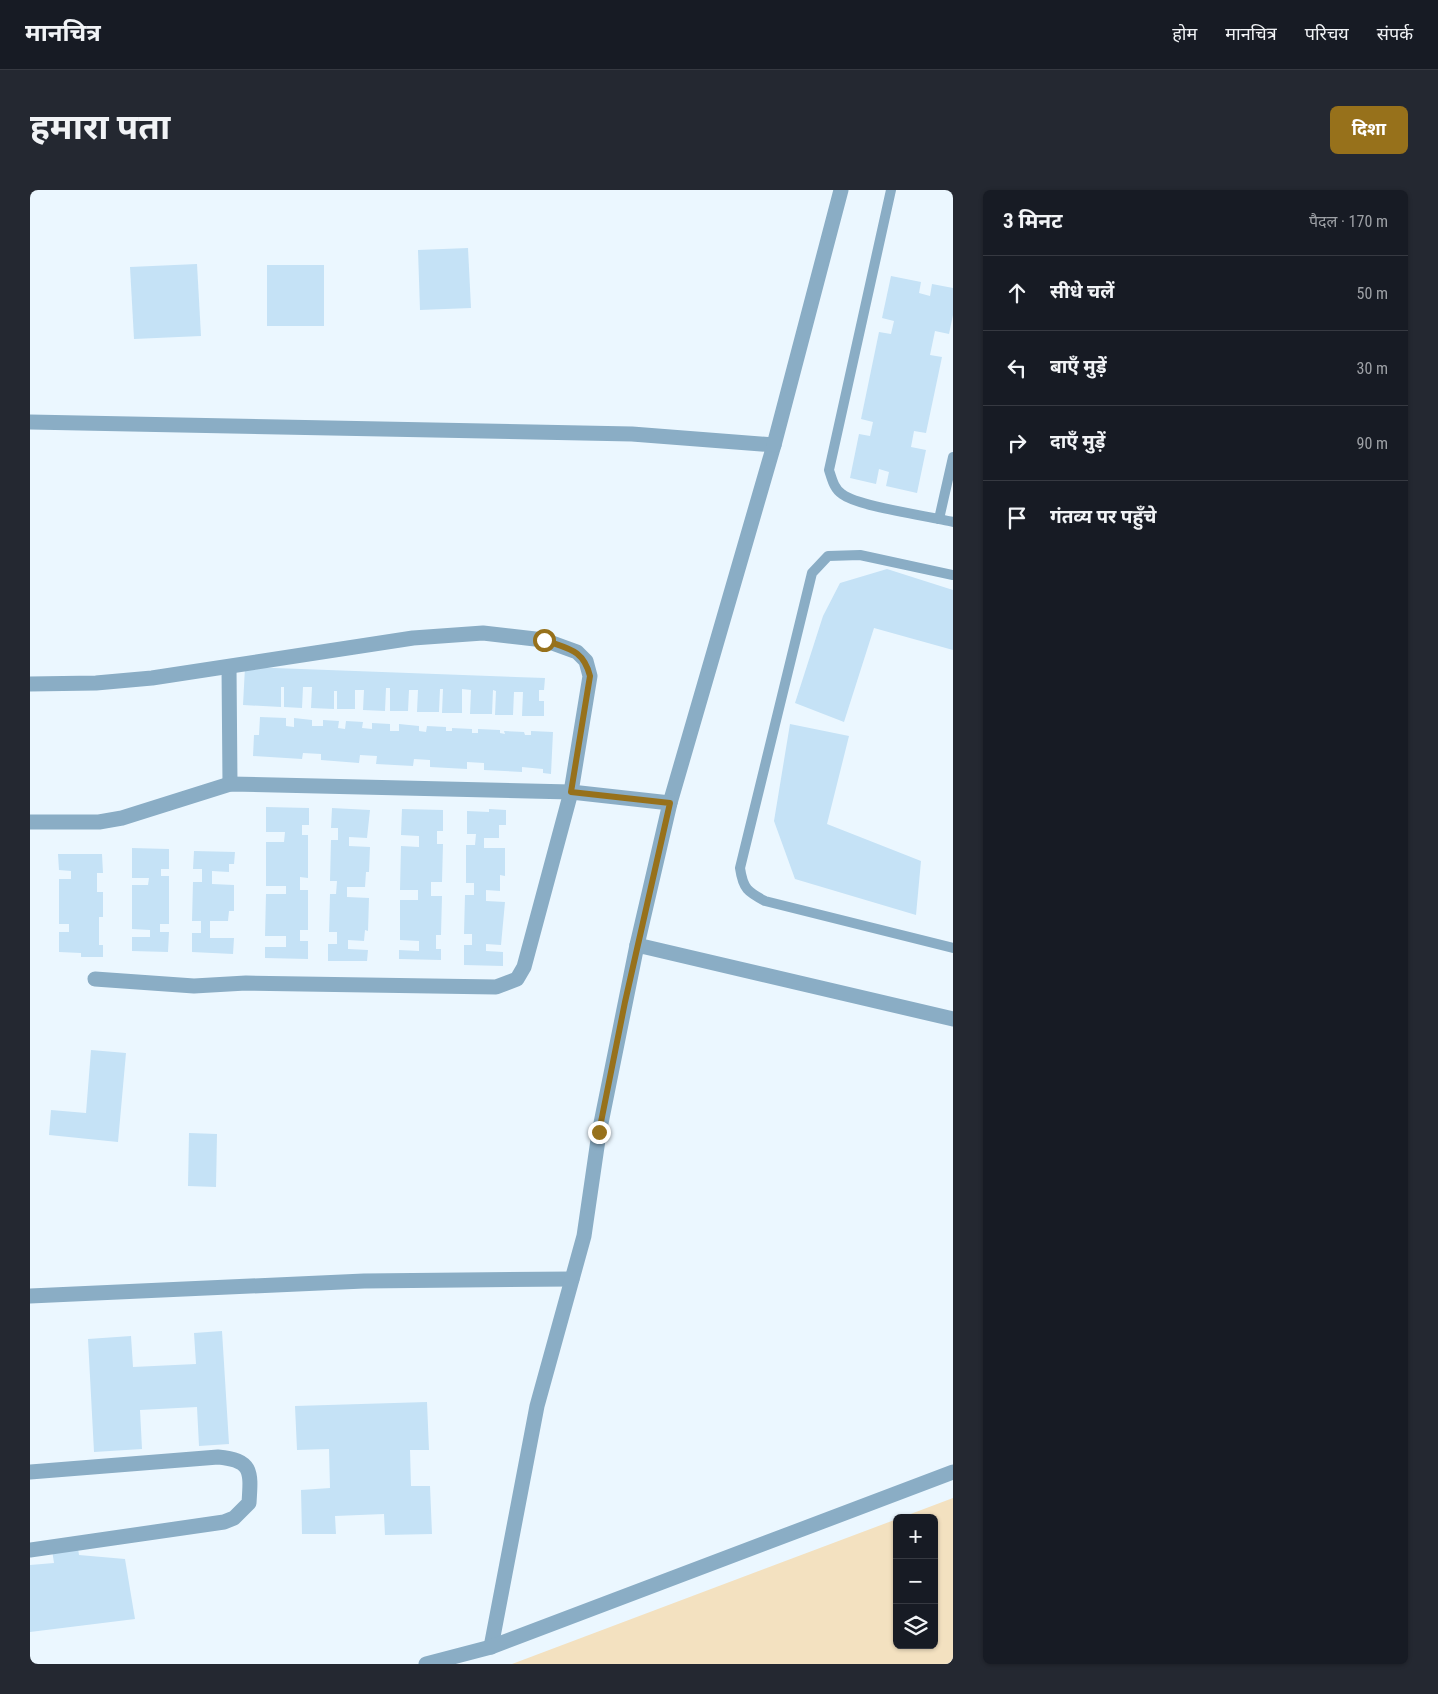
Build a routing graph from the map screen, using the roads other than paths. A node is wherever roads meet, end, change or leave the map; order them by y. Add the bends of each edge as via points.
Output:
1 (842, 190) edge
2 (891, 190) edge
3 (30, 422) edge
4 (774, 446) junction
5 (953, 457) edge
6 (939, 519) junction
7 (953, 522) edge
8 (953, 575) edge
9 (229, 667) junction
10 (30, 684) edge
11 (230, 784) junction
12 (571, 792) junction
13 (670, 803) junction
14 (30, 822) edge
15 (638, 945) junction
16 (953, 948) edge
17 (95, 979) dead end
18 (953, 1019) edge
19 (572, 1279) junction
20 (30, 1296) edge
21 (30, 1472) edge
22 (953, 1472) edge
23 (30, 1550) edge
24 (491, 1647) junction
25 (426, 1664) edge

1 - 4 street
2 - 6 lane via 829,470 834,486 842,494 858,501
3 - 4 street via 632,434
4 - 13 street
5 - 6 lane
6 - 7 lane
8 - 16 lane via 850,554 828,556 812,574 740,868 742,883 751,893 766,901
9 - 10 street via 105,682
9 - 11 street
9 - 12 street via 413,638 483,633 544,640 577,652 586,662 590,676
11 - 12 street
11 - 14 street via 107,821
12 - 13 street
12 - 17 street via 524,967 517,980 507,985 496,988 246,983 194,986
13 - 15 street
15 - 18 street
15 - 19 street via 599,1132 584,1236
19 - 20 street via 364,1281
19 - 24 street via 537,1406
21 - 23 street via 218,1457 242,1463 250,1474 249,1503 234,1518 224,1522
22 - 24 street
24 - 25 street

